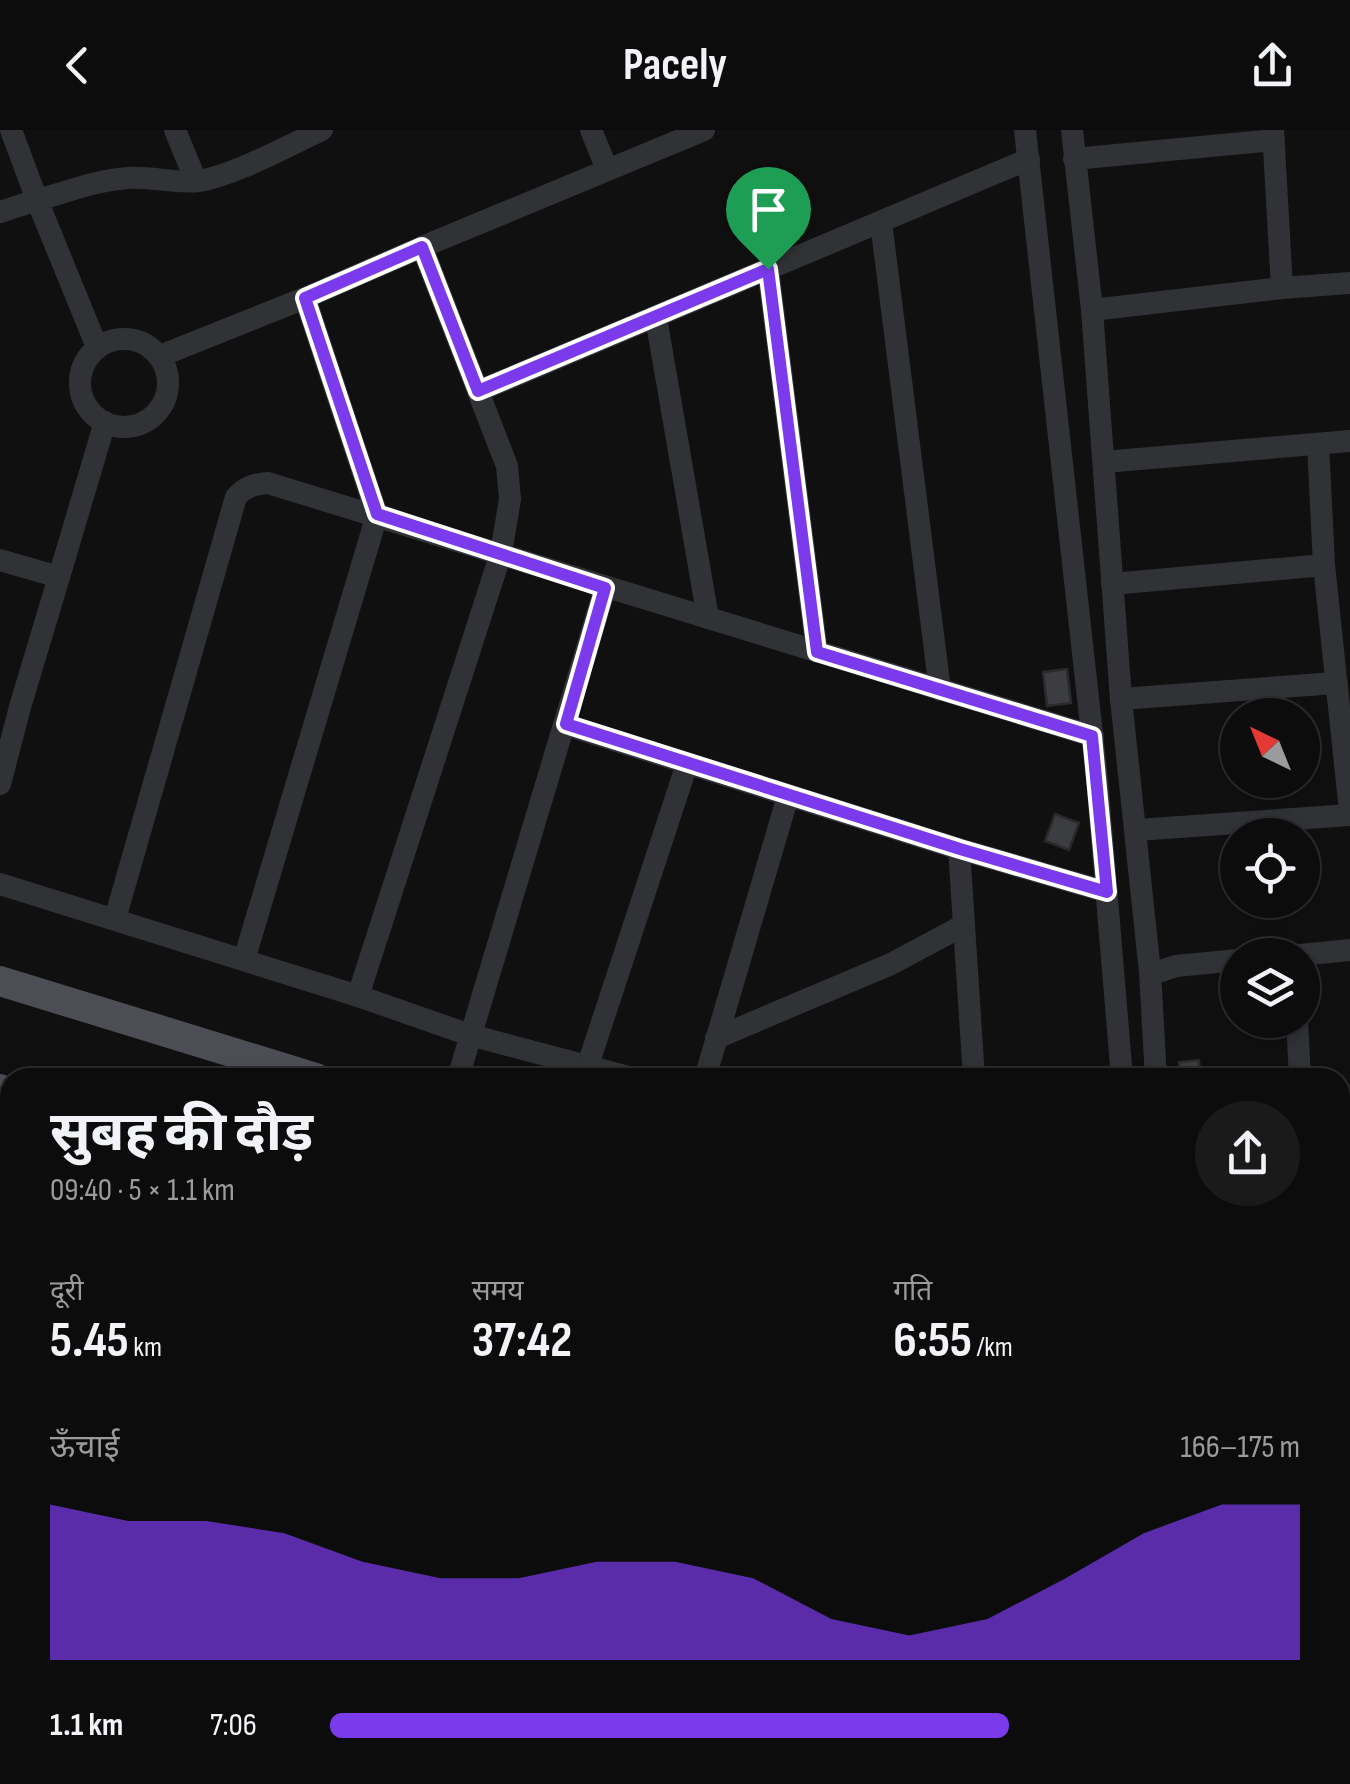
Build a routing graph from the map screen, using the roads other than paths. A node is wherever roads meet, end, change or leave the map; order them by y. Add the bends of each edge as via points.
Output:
1 (11, 130) edge
2 (175, 130) edge
3 (322, 130) edge
4 (591, 130) edge
5 (704, 130) edge
6 (1025, 130) edge
7 (1072, 130) edge
8 (1273, 135) edge
9 (1028, 159) junction
10 (1074, 159) junction
11 (607, 169) junction
12 (196, 181) junction
13 (37, 200) junction
14 (0, 212) edge
15 (882, 222) junction
16 (422, 247) junction
17 (768, 269) junction
18 (1350, 282) edge
19 (1282, 288) junction
20 (305, 298) junction
21 (1092, 310) junction
22 (656, 318) junction
23 (97, 347) junction
24 (160, 356) junction
25 (478, 391) junction
26 (104, 422) junction
27 (1350, 442) edge
28 (1318, 444) junction
29 (1104, 462) junction
30 (377, 514) junction
31 (500, 554) junction
32 (0, 560) edge
33 (1324, 565) junction
34 (59, 577) junction
35 (1112, 584) junction
36 (605, 588) junction
37 (708, 618) junction
38 (817, 652) junction
39 (1335, 682) junction
40 (940, 690) junction
41 (1121, 699) junction
42 (10, 704) edge
43 (566, 724) junction
44 (1092, 736) junction
45 (687, 764) junction
46 (0, 784) edge
47 (788, 796) junction
48 (1350, 813) edge
49 (1137, 830) junction
50 (960, 849) junction
51 (0, 884) edge
52 (1107, 892) junction
53 (115, 919) junction
54 (964, 925) junction
55 (1350, 950) edge
56 (1320, 953) edge
57 (244, 960) junction
58 (1220, 962) edge
59 (1350, 962) edge
60 (1320, 965) edge
61 (1155, 972) junction
62 (1220, 973) edge
63 (0, 981) edge
64 (358, 996) junction
65 (470, 1035) junction
66 (716, 1038) junction
67 (1298, 1038) edge
68 (588, 1065) junction
69 (283, 1068) edge
70 (461, 1068) edge
71 (598, 1068) edge
72 (708, 1068) edge
73 (973, 1068) edge
74 (1121, 1068) edge
75 (1156, 1068) edge
76 (1299, 1068) edge

1 - 13 street
2 - 12 street
3 - 12 street
4 - 11 street
5 - 11 street
6 - 9 street
7 - 10 street
8 - 10 street
8 - 19 street
9 - 15 street
9 - 44 street
10 - 21 street
11 - 16 street
12 - 13 street via 132,177
13 - 14 street
13 - 23 street
15 - 17 street
15 - 40 street
16 - 20 street
16 - 25 street
17 - 22 street
17 - 38 street
18 - 19 street
19 - 21 street
20 - 24 street
20 - 30 street
21 - 29 street
22 - 25 street
22 - 37 street
23 - 24 street via 130,338
23 - 26 street via 80,378 90,412
24 - 26 street via 167,371 163,404 138,425
25 - 31 street via 510,484
26 - 34 street
27 - 28 street
28 - 29 street
28 - 33 street
29 - 35 street
30 - 31 street
30 - 53 street via 268,483 244,488 236,497
30 - 57 street
31 - 36 street
31 - 64 street
32 - 34 street
33 - 35 street
33 - 39 street
34 - 42 street
35 - 41 street
36 - 37 street
36 - 43 street
37 - 38 street
38 - 40 street
39 - 41 street
39 - 48 street
40 - 44 street
41 - 49 street
42 - 46 street
43 - 45 street
43 - 65 street
44 - 52 street
45 - 47 street
45 - 68 street
47 - 50 street
47 - 66 street
48 - 49 street
49 - 61 street
50 - 52 street
50 - 54 street
51 - 53 street
52 - 74 street
53 - 57 street
54 - 66 street via 892,964
54 - 73 street
55 - 56 street
57 - 64 street
58 - 61 street
59 - 60 street
61 - 62 street
61 - 75 street
63 - 69 main road
64 - 65 street
65 - 68 street
65 - 70 street
66 - 72 street
67 - 76 street
68 - 71 street

